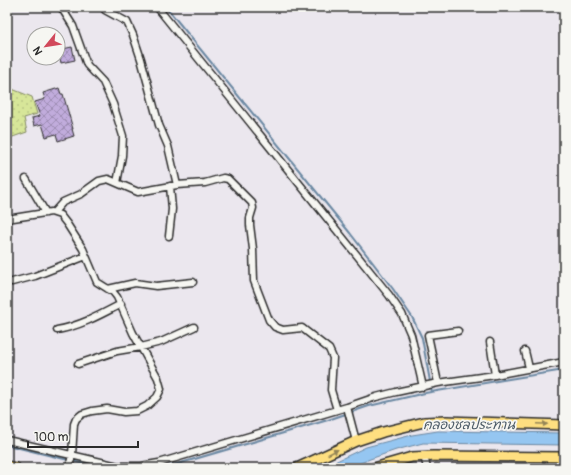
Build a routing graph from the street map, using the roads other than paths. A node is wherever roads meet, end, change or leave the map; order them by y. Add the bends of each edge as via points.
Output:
1 (157, 7) edge
2 (63, 10) edge
3 (106, 10) dead end
4 (26, 179) dead end
5 (117, 183) junction
6 (177, 185) junction
7 (170, 186) junction
8 (54, 212) junction
9 (46, 213) junction
10 (7, 219) edge
11 (169, 236) dead end
12 (86, 256) junction
13 (12, 282) dead end
14 (193, 282) dead end
15 (108, 289) junction
16 (120, 304) junction
17 (194, 327) dead end
18 (56, 330) dead end
19 (458, 331) dead end
20 (490, 342) dead end
21 (141, 347) junction
22 (525, 351) dead end
23 (564, 362) edge
24 (78, 364) dead end
25 (529, 368) junction
26 (495, 375) junction
27 (436, 384) junction
28 (423, 387) junction
29 (348, 409) junction
30 (337, 410) junction
31 (564, 425) edge
32 (7, 440) edge
33 (356, 441) junction
34 (424, 456) junction
35 (72, 457) junction
36 (564, 457) edge
37 (320, 458) junction
38 (7, 466) edge
39 (16, 468) edge
40 (69, 468) edge
41 (297, 468) edge
42 (302, 468) edge
43 (374, 468) edge
44 (427, 468) edge

1 - 28 street via 389,295 411,334
2 - 5 street via 73,26 87,65 103,82 123,136
3 - 6 street via 127,22 133,35 159,125 168,146
4 - 9 street
5 - 7 street via 138,192
5 - 8 street via 108,179 99,181 81,194 63,202
6 - 7 street
6 - 30 street via 228,179 252,203 250,226 254,281 269,320 275,327 283,330 302,328 329,349 333,358 331,390
7 - 11 street via 172,209
8 - 9 street
8 - 12 street via 68,224
9 - 10 street
12 - 13 street
12 - 15 street via 97,282
14 - 15 street via 156,286 135,283
15 - 16 street via 113,292
16 - 18 street via 93,319
16 - 21 street
17 - 21 street via 161,342
19 - 27 street via 428,335
20 - 26 street
21 - 24 street via 117,351
21 - 35 street via 158,378 161,389 157,397 137,411 107,409 82,414 74,424
22 - 25 street
23 - 25 street
25 - 26 street
26 - 27 street
27 - 28 street
28 - 29 street via 376,397
29 - 30 street
29 - 33 street
30 - 35 street via 159,463 118,466
33 -> 31 main road via 424,422
32 - 35 street
37 -> 33 main road
34 - 36 main road
34 - 43 main road
34 - 44 street
35 - 40 street
37 - 41 main road
37 - 42 main road
38 - 39 main road

